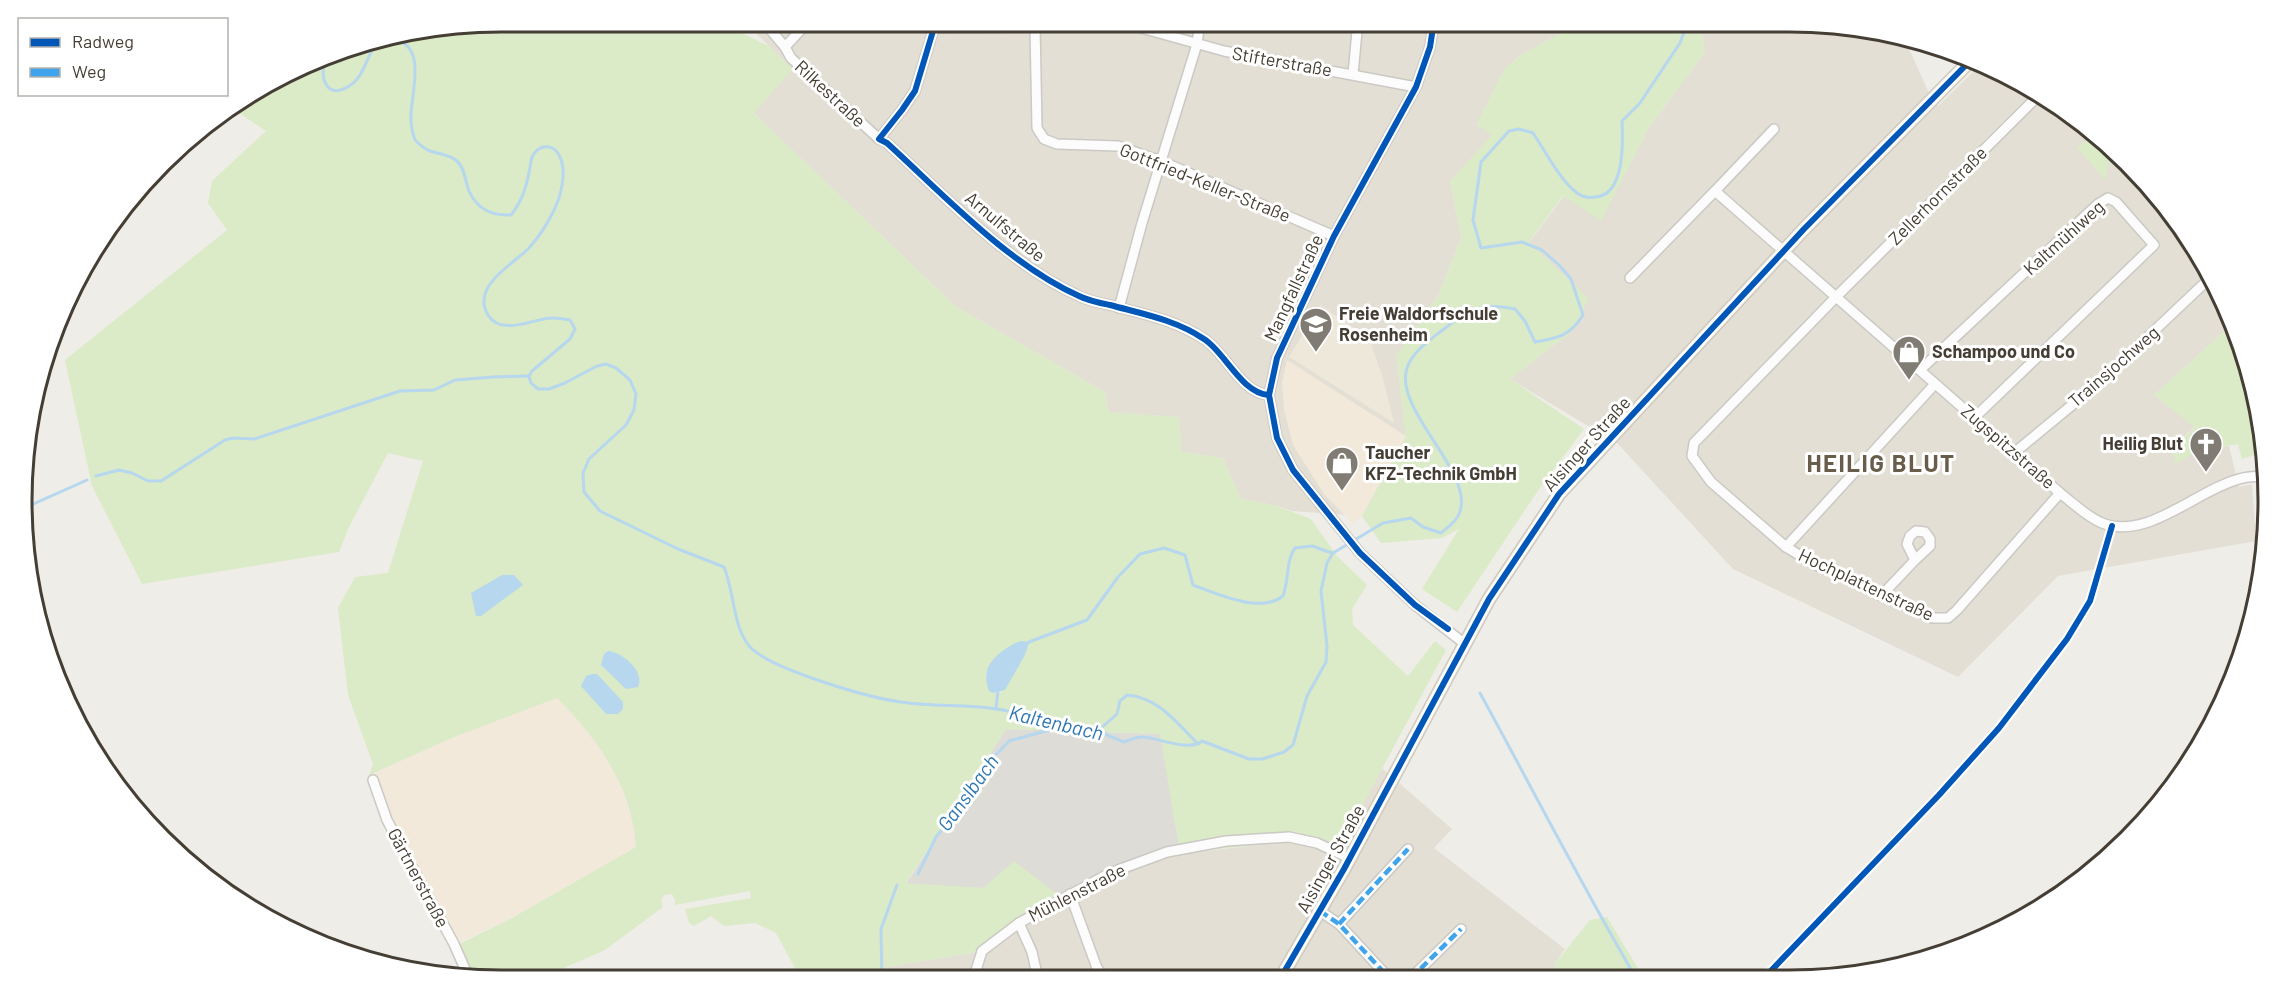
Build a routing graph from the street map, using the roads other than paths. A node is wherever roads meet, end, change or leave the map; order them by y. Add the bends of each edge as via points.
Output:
1 (772, 32) edge
2 (799, 32) edge
3 (933, 32) edge
4 (1035, 32) edge
5 (1155, 32) edge
6 (1199, 32) edge
7 (1357, 32) edge
8 (1432, 32) edge
9 (1197, 44) junction
10 (785, 47) junction
11 (1965, 66) edge
12 (1353, 74) junction
13 (1416, 87) junction
14 (2033, 101) edge
15 (1773, 129) dead end
16 (879, 139) junction
17 (1161, 161) junction
18 (1715, 191) junction
19 (1334, 236) junction
20 (1784, 252) junction
21 (1630, 278) dead end
22 (2204, 284) edge
23 (1836, 297) junction
24 (1119, 308) junction
25 (1920, 370) junction
26 (1935, 384) junction
27 (1269, 394) junction
28 (1974, 418) junction
29 (2014, 453) junction
30 (2256, 477) edge
31 (2060, 493) junction
32 (1786, 547) junction
33 (1915, 560) dead end
34 (1881, 596) junction
35 (1465, 644) junction
36 (373, 780) dead end
37 (1408, 849) dead end
38 (1349, 858) junction
39 (1070, 894) junction
40 (1320, 911) junction
41 (1019, 923) junction
42 (1339, 924) junction
43 (1461, 929) dead end
44 (464, 968) edge
45 (976, 970) edge
46 (1036, 970) edge
47 (1099, 970) edge
48 (1285, 970) edge
49 (1382, 970) edge
50 (1419, 970) edge

1 - 10 street
2 - 10 street, Rilkestraße
3 - 16 street via 915,91
4 - 17 street, Gottfried-Keller-Straße via 1037,128 1044,139 1058,144 1118,146
5 - 9 street, Stifterstraße
6 - 9 street
7 - 12 street
8 - 13 street, Mangfallstraße
9 - 12 street, Stifterstraße
9 - 17 street
10 - 16 street, Rilkestraße via 791,58
11 - 20 main road, Aisinger Straße
12 - 13 street, Stifterstraße
13 - 19 street, Mangfallstraße
14 - 23 street, Zellerhornstraße
15 - 18 street
16 - 24 street, Arnulfstraße via 1036,274 1081,298
17 - 19 street, Gottfried-Keller-Straße
17 - 24 street
18 - 20 street, Zugspitzstraße
18 - 21 street
19 - 27 street, Mangfallstraße via 1277,358
20 - 23 street, Zugspitzstraße
20 - 35 main road, Aisinger Straße via 1559,494 1489,599
22 - 29 street, Trainsjochweg via 2100,382
23 - 25 street, Zugspitzstraße
23 - 32 street, Hochplattenstraße via 1694,443 1692,456 1711,482
24 - 27 street, Arnulfstraße via 1168,321 1206,340 1240,378 1262,394
25 - 26 street, Zugspitzstraße
25 - 28 street, Kaltmühlweg via 2098,204 2108,198 2116,202 2154,244
26 - 28 street, Zugspitzstraße
26 - 32 street
27 - 35 street, Mangfallstraße via 1277,438 1293,470 1360,553 1415,605
28 - 29 street, Zugspitzstraße
29 - 31 street, Zugspitzstraße
30 - 31 street, Zugspitzstraße via 2240,478 2132,526 2097,521
31 - 34 street, Hochplattenstraße via 1948,618 1932,618
32 - 34 street, Hochplattenstraße
33 - 34 street
35 - 38 main road, Aisinger Straße
36 - 44 street, Gärtnerstraße via 398,842
37 - 42 street
38 - 39 street, Mühlenstraße via 1317,843 1289,837 1226,841 1167,852 1110,873
38 - 40 main road, Aisinger Straße
39 - 41 street, Mühlenstraße
39 - 47 street
40 - 42 street
40 - 48 main road, Aisinger Straße
41 - 45 street, Mühlenstraße via 982,951
41 - 46 street
42 - 49 street
43 - 50 street

